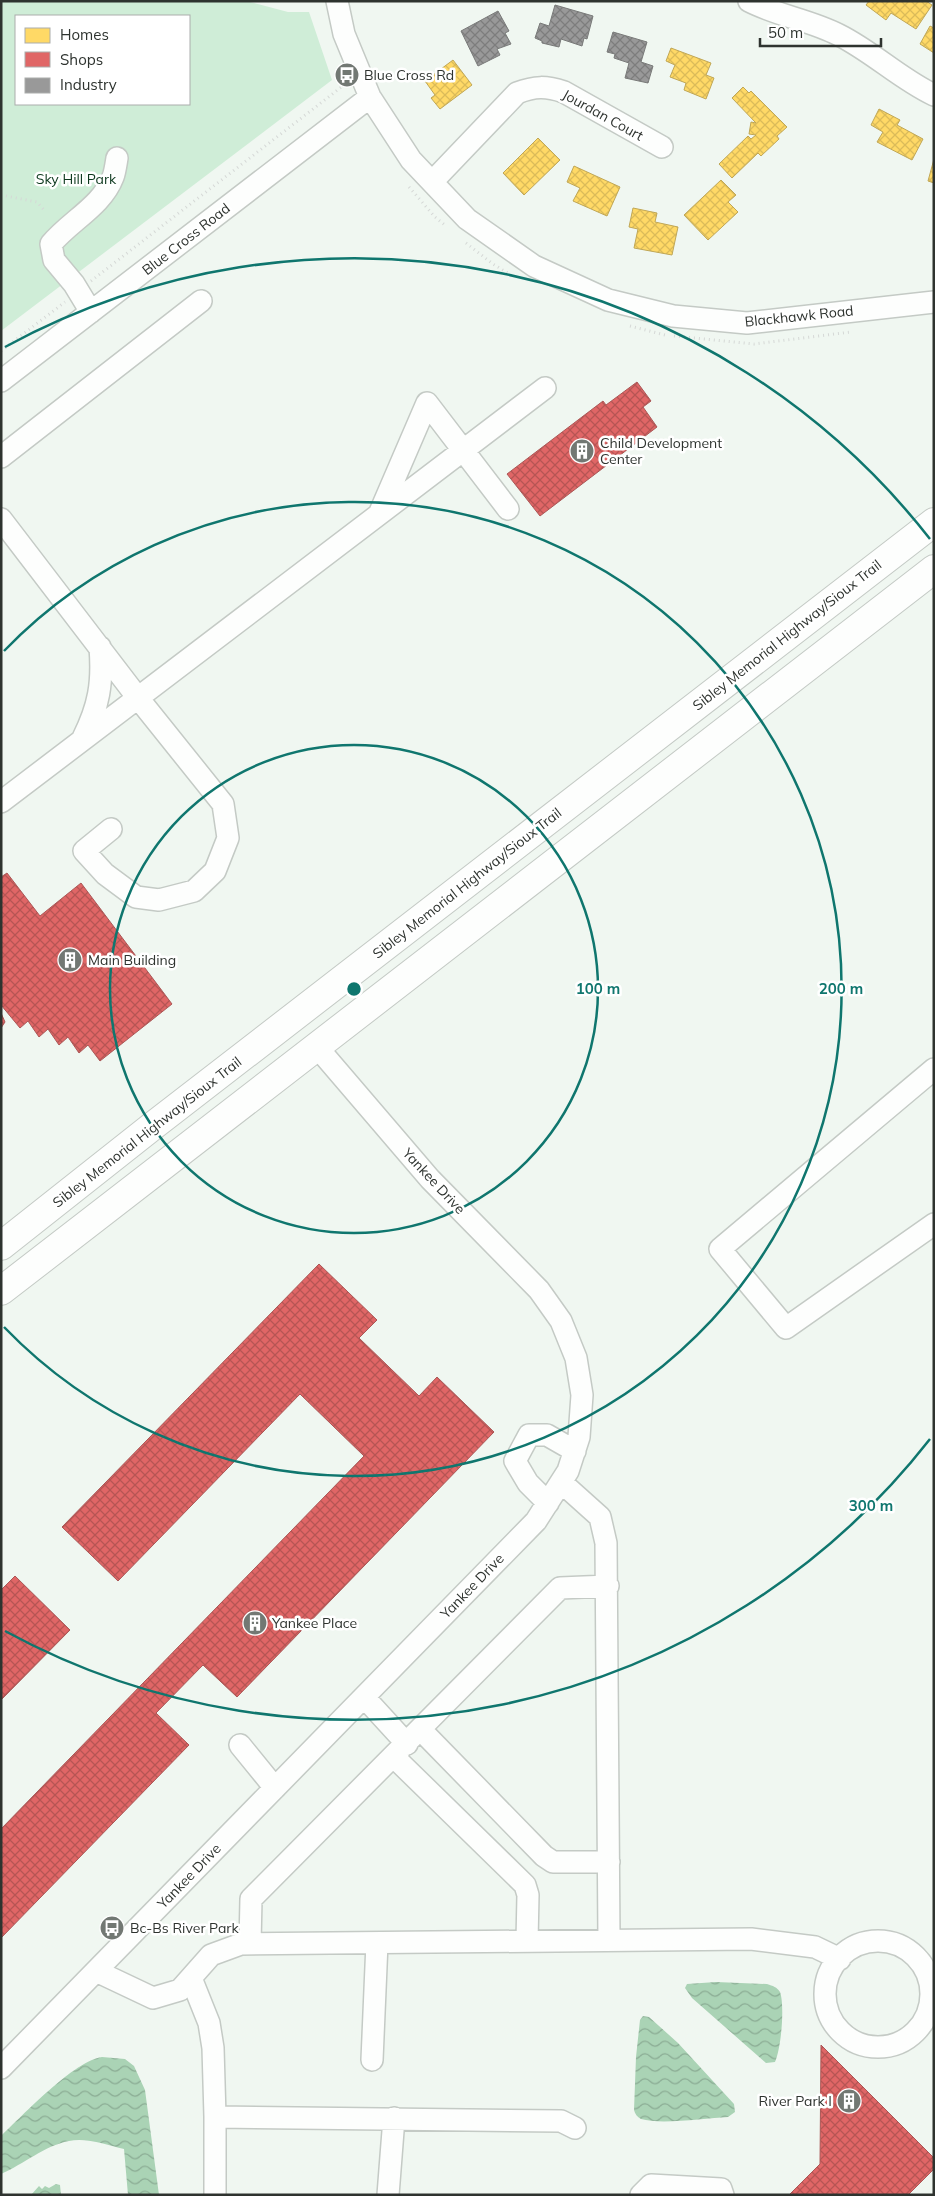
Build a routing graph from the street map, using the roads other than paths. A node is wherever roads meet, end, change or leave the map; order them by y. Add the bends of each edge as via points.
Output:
1 (337, 1) edge
2 (748, 1) edge
3 (934, 95) edge
4 (364, 102) junction
5 (662, 147) dead end
6 (117, 158) dead end
7 (432, 182) junction
8 (201, 302) dead end
9 (934, 302) edge
10 (91, 312) junction
11 (1, 381) edge
12 (545, 388) dead end
13 (464, 450) junction
14 (1, 457) edge
15 (508, 509) dead end
16 (379, 514) junction
17 (1, 519) edge
18 (934, 522) edge
19 (934, 569) edge
20 (100, 647) junction
21 (138, 698) junction
22 (81, 741) junction
23 (1, 802) edge
24 (111, 829) dead end
25 (316, 1047) junction
26 (934, 1069) edge
27 (934, 1224) edge
28 (1, 1246) edge
29 (1, 1290) edge
30 (575, 1451) junction
31 (561, 1482) junction
32 (548, 1503) junction
33 (608, 1586) junction
34 (364, 1697) junction
35 (408, 1744) junction
36 (240, 1745) dead end
37 (275, 1788) junction
38 (609, 1862) junction
39 (609, 1940) junction
40 (527, 1941) junction
41 (377, 1943) junction
42 (250, 1944) junction
43 (840, 1958) junction
44 (96, 1971) junction
45 (191, 1978) junction
46 (372, 2060) dead end
47 (1, 2068) edge
48 (215, 2117) junction
49 (394, 2118) junction
50 (575, 2128) dead end
51 (215, 2195) edge
52 (388, 2195) edge
53 (641, 2195) edge
54 (723, 2195) edge

1 - 4 street, Blackhawk Road
2 - 3 street via 770,12 836,34 874,54
4 - 7 street, Blackhawk Road
4 - 10 street, Blue Cross Road
5 - 7 street, Jourdan Court via 564,92 546,86 532,87 517,93
6 - 10 street via 113,178 98,201 51,244 54,260
7 - 9 street, Blackhawk Road via 468,219 534,266 608,300 673,316 747,323
8 - 14 street
10 - 11 street, Blue Cross Road
12 - 13 street
13 - 15 street
13 - 16 street
13 - 16 street via 427,403
16 - 21 street
17 - 20 street
18 - 28 highway, Sibley Memorial Highway/Sioux Trail
19 - 25 highway
20 - 21 street
20 - 22 street via 102,674 99,700
21 - 22 street
21 - 24 street via 223,804 228,838 215,871 194,891 159,900 136,897 105,874 84,851
22 - 23 street
25 - 29 highway
25 - 30 street, Yankee Drive via 430,1179 539,1290 561,1321 576,1358 582,1395
26 - 27 street via 720,1249 786,1328
30 - 31 street, Yankee Drive
30 - 32 street via 547,1435 529,1435 515,1461 528,1483
31 - 32 street, Yankee Drive
31 - 33 street via 600,1517 606,1542
32 - 34 street, Yankee Drive via 536,1521
33 - 35 street via 560,1588
33 - 38 street
34 - 35 street
34 - 37 street, Yankee Drive
35 - 38 street via 553,1862
35 - 40 street via 525,1885 528,1895
35 - 42 street via 251,1899
36 - 37 street
37 - 44 street, Yankee Drive
38 - 39 street
39 - 40 street
39 - 43 street via 751,1939 815,1947
40 - 41 street
41 - 42 street
41 - 46 street
42 - 45 street via 211,1955
43 - 43 street via 832,1967 825,1987 826,2009 836,2028 849,2040 868,2047 891,2047 912,2036 930,2008 932,1990 927,1972 917,1957 907,1949 888,1942 869,1942 848,1950
44 - 45 street via 153,1998 180,1990
44 - 47 street, Yankee Drive
45 - 48 street via 209,2023
48 - 49 street
48 - 51 street
49 - 50 street via 561,2120
49 - 52 street
53 - 54 street via 651,2185 721,2189

